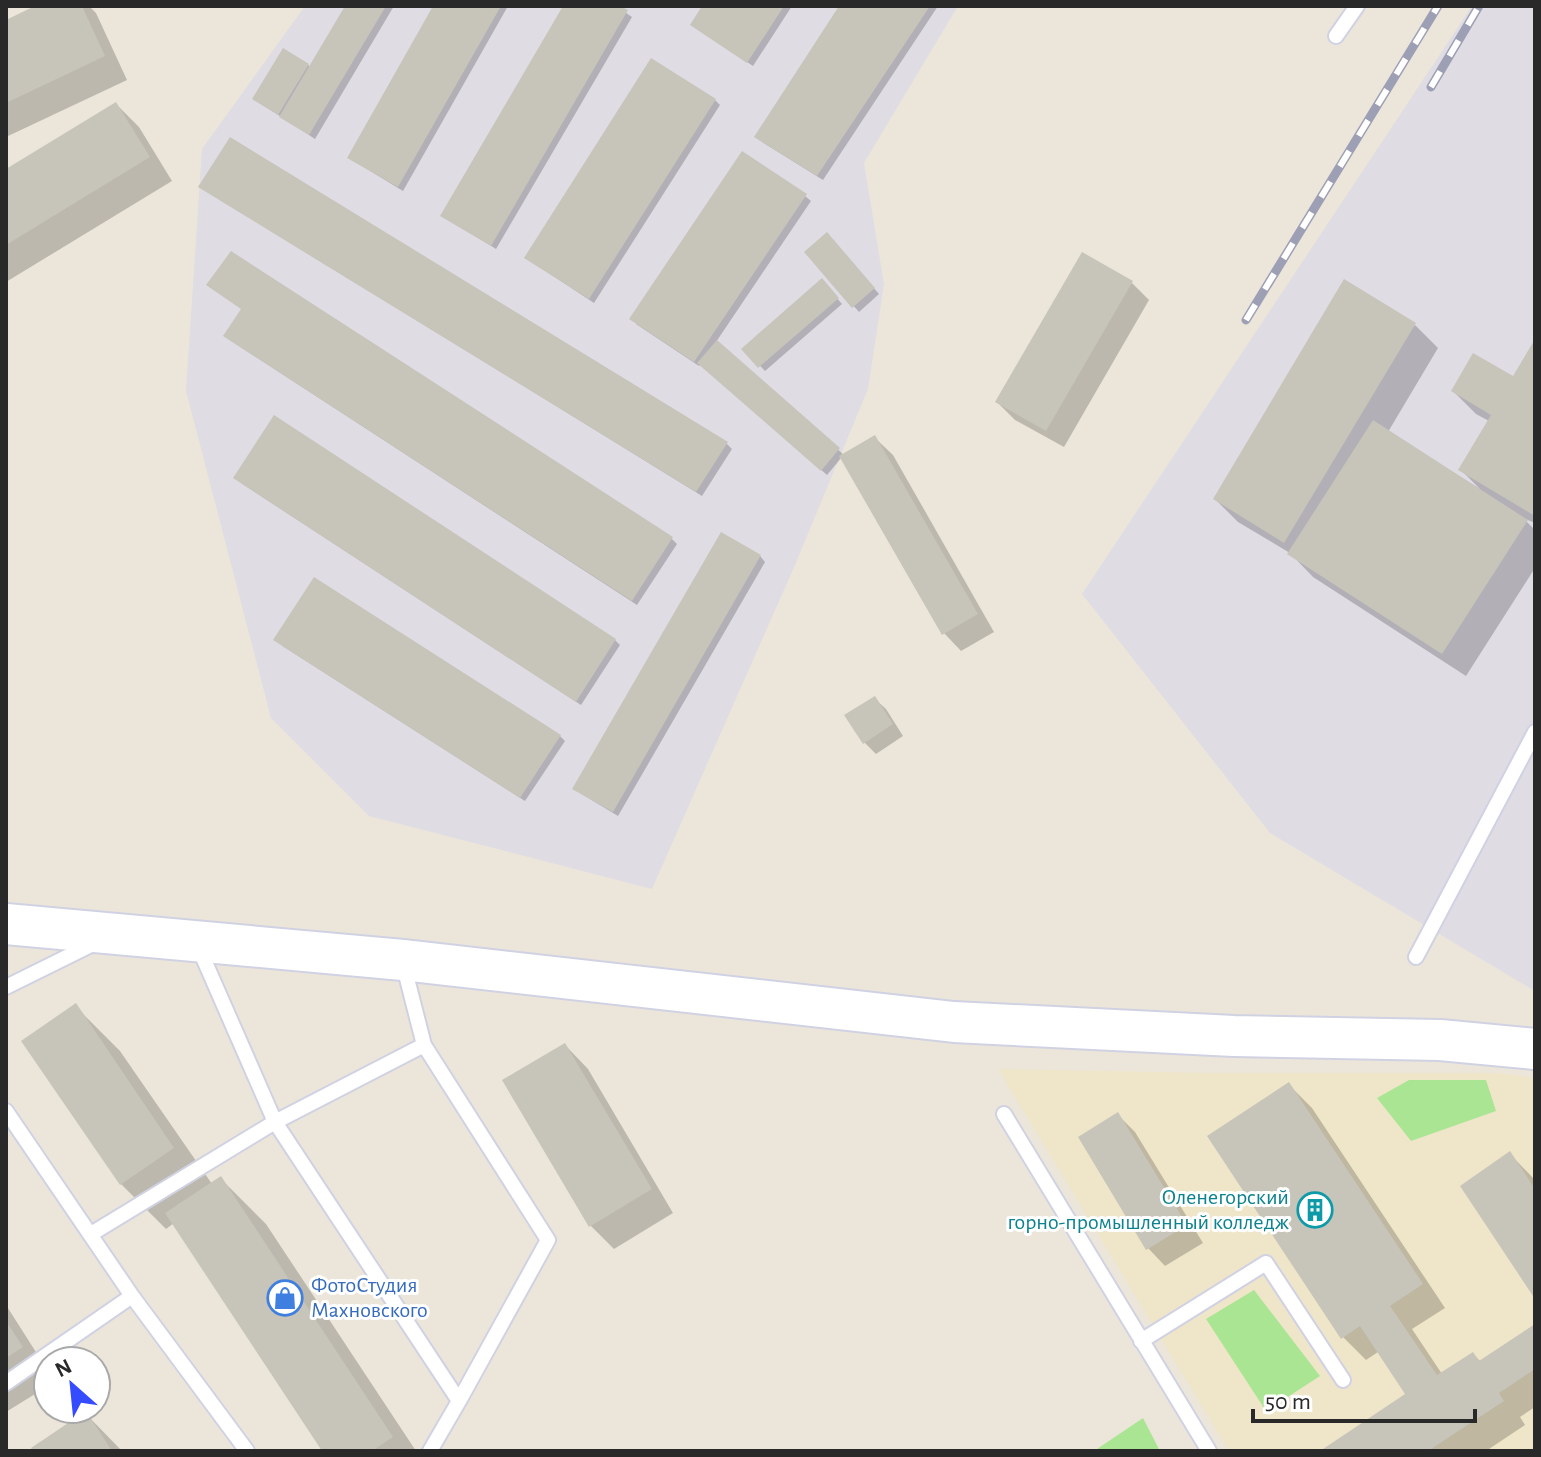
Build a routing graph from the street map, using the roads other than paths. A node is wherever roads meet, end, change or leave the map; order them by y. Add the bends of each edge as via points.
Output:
1 (1357, 6) edge
2 (1336, 36) dead end
3 (1535, 732) edge
4 (6, 924) edge
5 (111, 935) junction
6 (196, 942) junction
7 (1416, 957) dead end
8 (403, 960) junction
9 (6, 987) edge
10 (424, 1045) junction
11 (1535, 1049) edge
12 (6, 1111) edge
13 (1004, 1114) dead end
14 (275, 1122) junction
15 (91, 1234) junction
16 (132, 1296) junction
17 (1141, 1341) junction
18 (1343, 1380) dead end
19 (6, 1383) edge
20 (459, 1401) junction
21 (247, 1451) edge
22 (430, 1451) edge
23 (1209, 1451) edge

1 - 2 lane
3 - 7 lane
4 - 5 street
5 - 6 street
5 - 9 lane
6 - 8 street
6 - 14 lane
8 - 10 lane
8 - 11 street via 954,1022 1440,1040
10 - 14 lane
10 - 20 lane via 548,1240
12 - 15 lane
13 - 17 lane
14 - 15 lane
14 - 20 lane
15 - 16 lane
16 - 19 lane
16 - 21 lane
17 - 18 lane via 1266,1263
17 - 23 lane
20 - 22 lane

